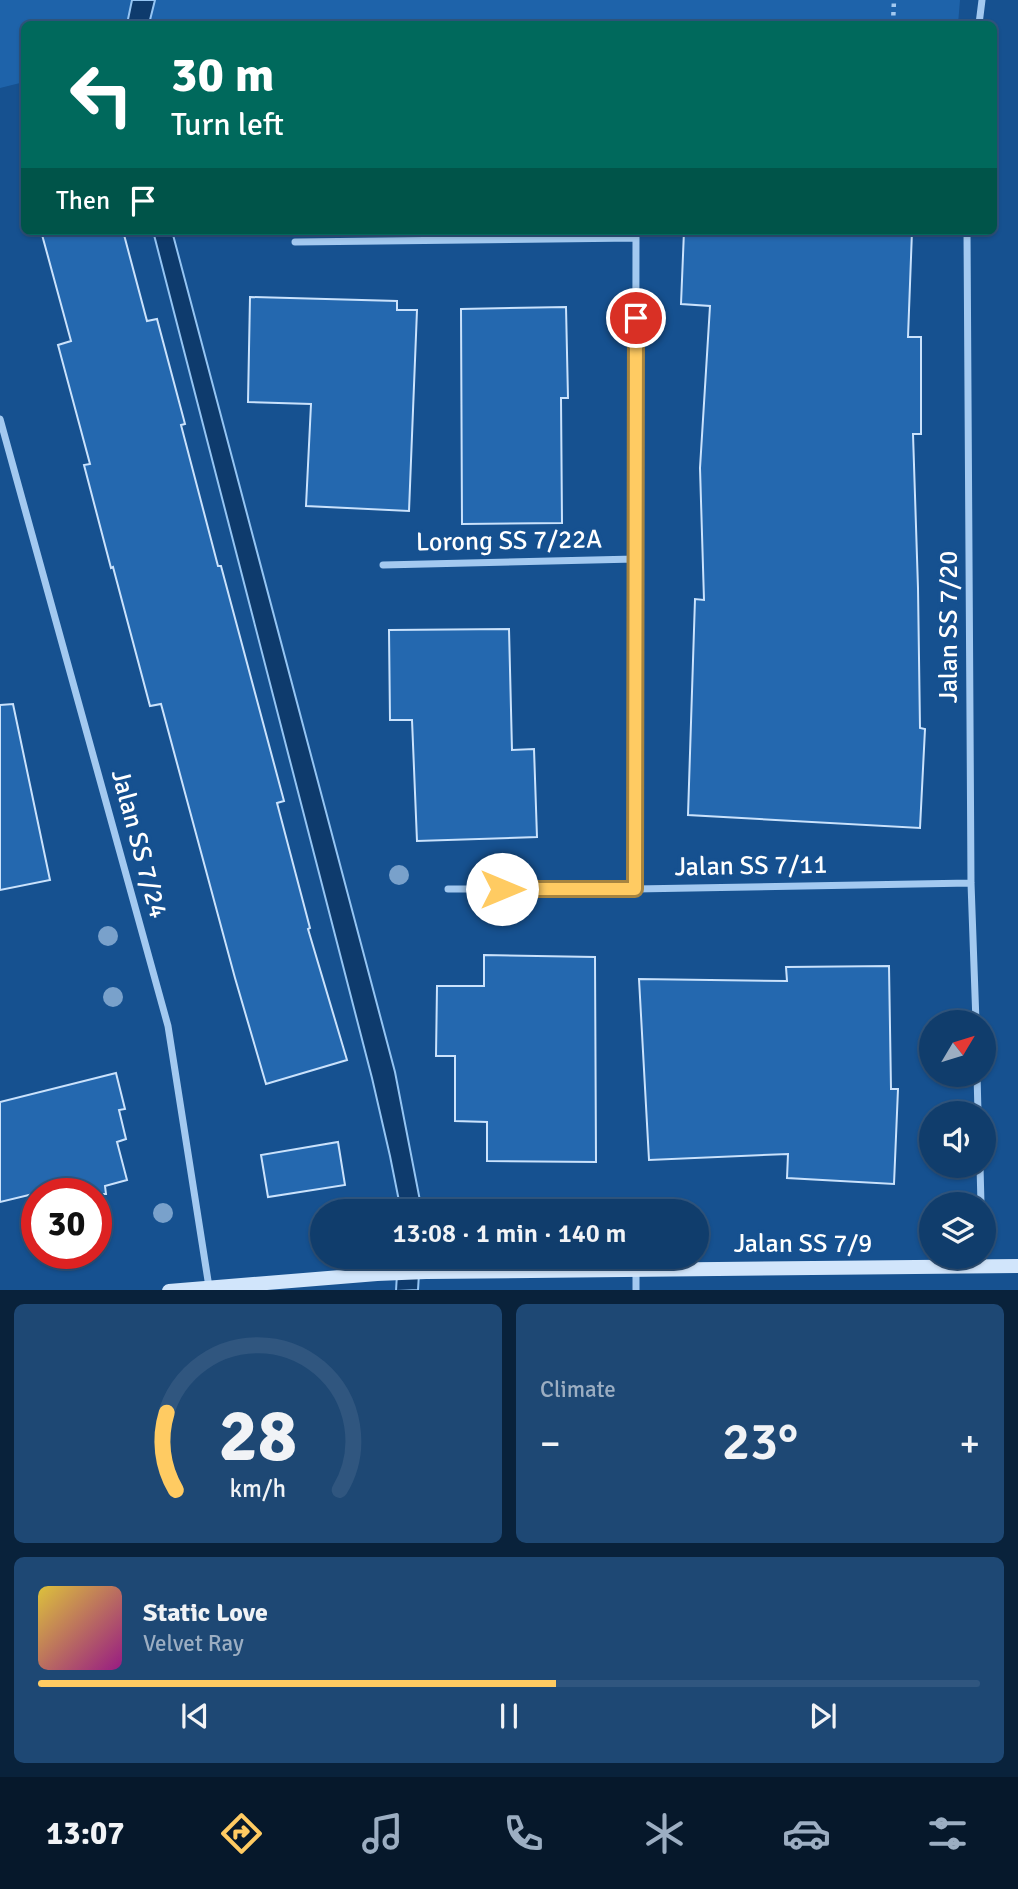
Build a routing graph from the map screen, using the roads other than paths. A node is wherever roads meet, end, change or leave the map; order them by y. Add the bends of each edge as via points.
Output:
1 (982, 0) edge
2 (979, 21) edge
3 (636, 235) edge
4 (967, 235) edge
5 (295, 243) dead end
6 (0, 419) edge
7 (635, 559) junction
8 (383, 565) dead end
9 (971, 883) junction
10 (448, 889) dead end
11 (635, 889) junction
12 (976, 1010) edge
13 (919, 1263) edge
14 (996, 1263) edge
15 (1018, 1266) edge
16 (709, 1268) edge
17 (636, 1269) joint
18 (209, 1287) junction
19 (169, 1290) edge
20 (636, 1290) edge

1 - 2 street
3 - 5 street
3 - 7 street
4 - 9 street, Jalan SS 7/20
6 - 18 street, Jalan SS 7/24 via 167,1026
7 - 8 street, Lorong SS 7/22A
7 - 11 street
9 - 11 street, Jalan SS 7/11
9 - 12 street, Jalan SS 7/20
10 - 11 street, Jalan SS 7/11
13 - 16 street, Jalan SS 7/9
14 - 15 street, Jalan SS 7/9
17 - 18 street, Jalan SS 7/9 via 377,1274
17 - 20 street
18 - 19 street, Jalan SS 7/9

